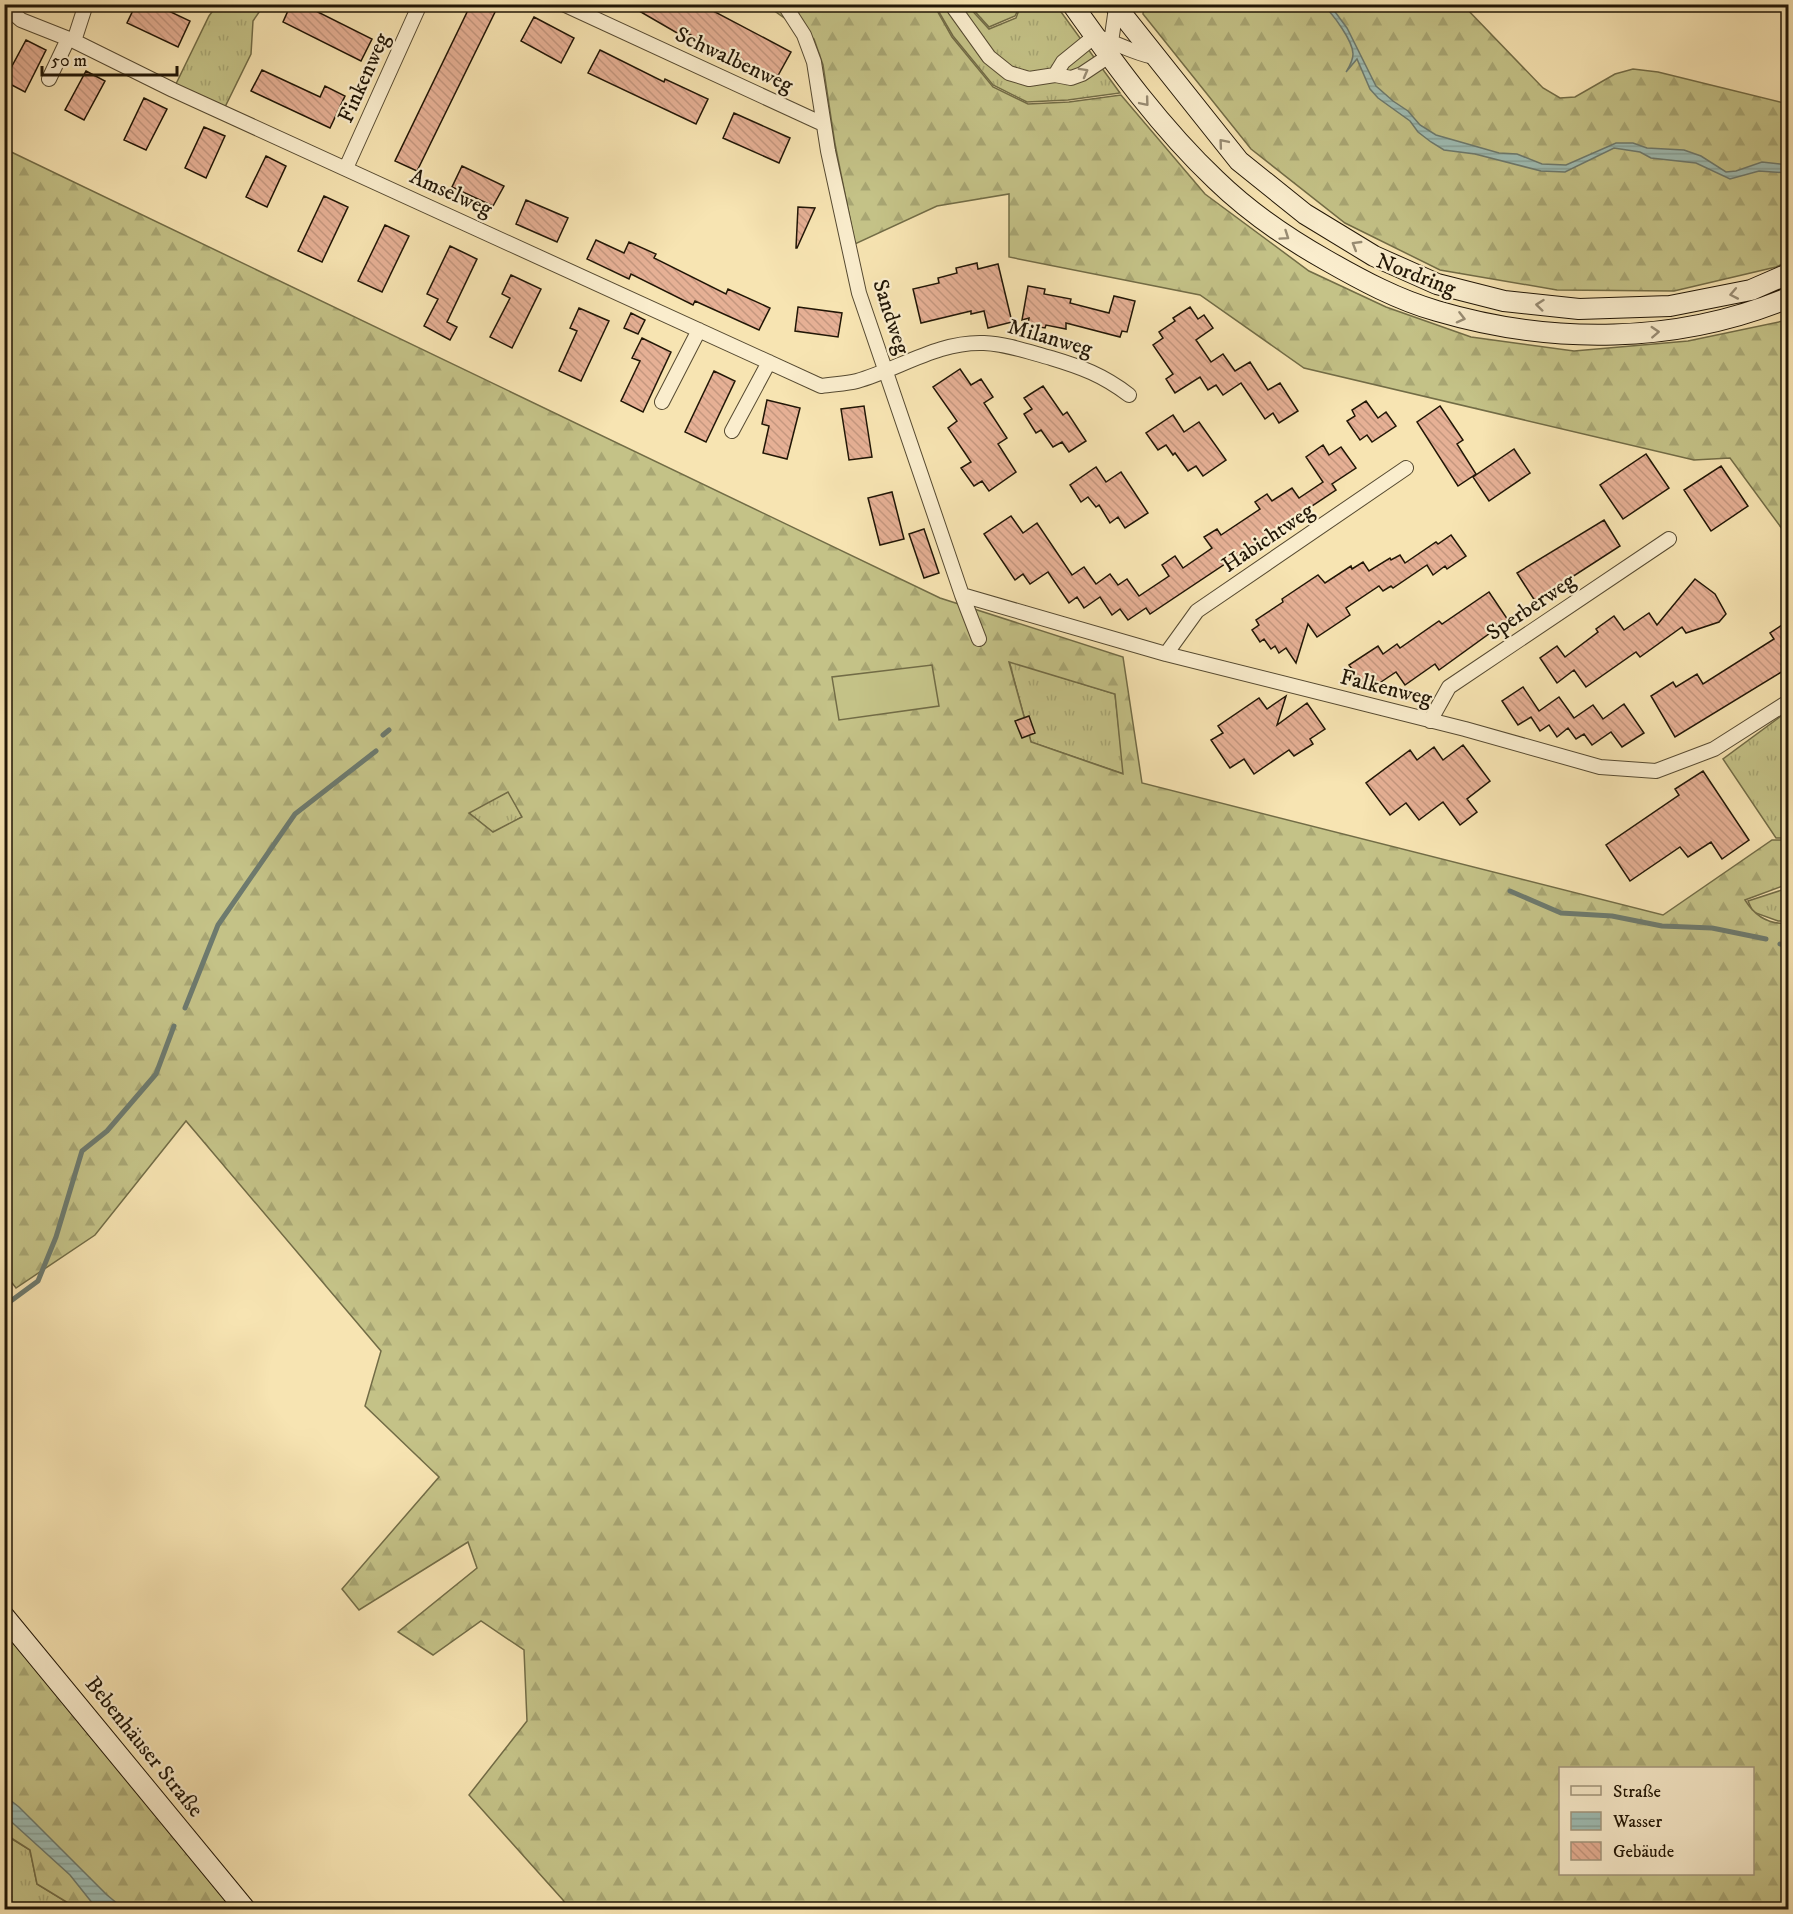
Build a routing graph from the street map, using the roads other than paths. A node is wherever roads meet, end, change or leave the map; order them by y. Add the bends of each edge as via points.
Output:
1 (86, 4) edge
2 (420, 4) edge
3 (563, 4) edge
4 (784, 4) edge
5 (951, 4) edge
6 (1072, 4) edge
7 (4, 5) edge
8 (1115, 6) edge
9 (71, 40) junction
10 (1105, 44) junction
11 (1154, 57) junction
12 (1055, 75) junction
13 (49, 79) dead end
14 (823, 124) junction
15 (346, 168) junction
16 (1788, 274) edge
17 (1788, 298) edge
18 (699, 330) junction
19 (769, 362) junction
20 (886, 370) junction
21 (1129, 395) dead end
22 (662, 402) dead end
23 (732, 431) dead end
24 (1406, 468) dead end
25 (1669, 539) dead end
26 (962, 596) junction
27 (979, 639) dead end
28 (1166, 654) junction
29 (1788, 702) edge
30 (1430, 720) junction
31 (4, 1616) edge
32 (246, 1910) edge

1 - 9 street
2 - 15 street, Finkenweg
3 - 14 street, Schwalbenweg
4 - 14 street, Sandweg via 804,35 814,62
5 - 12 street via 988,57 1010,73 1029,80
6 - 10 street, Nordring
7 - 9 street, Amselweg via 21,20
8 - 10 street, Nordring
8 - 11 street, Nordring
9 - 13 street
9 - 15 street, Amselweg
10 - 11 street, Nordring
10 - 12 street via 1063,62
12 -> 10 street via 1071,78 1082,74
10 -> 17 street, Nordring via 1186,150 1217,182 1285,237 1364,282 1435,311 1501,328 1578,336 1674,331 1759,310
16 -> 11 street, Nordring via 1751,290 1670,306 1579,309 1504,301 1437,284 1374,256 1305,214 1265,183 1239,161
14 - 20 street, Sandweg via 859,292
15 - 18 street, Amselweg
18 - 19 street, Amselweg
18 - 22 street
19 - 20 street, Amselweg via 821,386 856,381
19 - 23 street
20 - 21 street, Milanweg via 950,347 982,342 1096,373
20 - 26 street, Sandweg
24 - 28 street, Habichtweg via 1197,611
25 - 30 street, Sperberweg via 1449,687
26 - 27 street, Sandweg
26 - 28 street, Falkenweg
28 - 30 street, Falkenweg
29 - 30 street, Falkenweg via 1714,749 1656,771 1600,767
31 - 32 street, Bebenhäuser Straße

